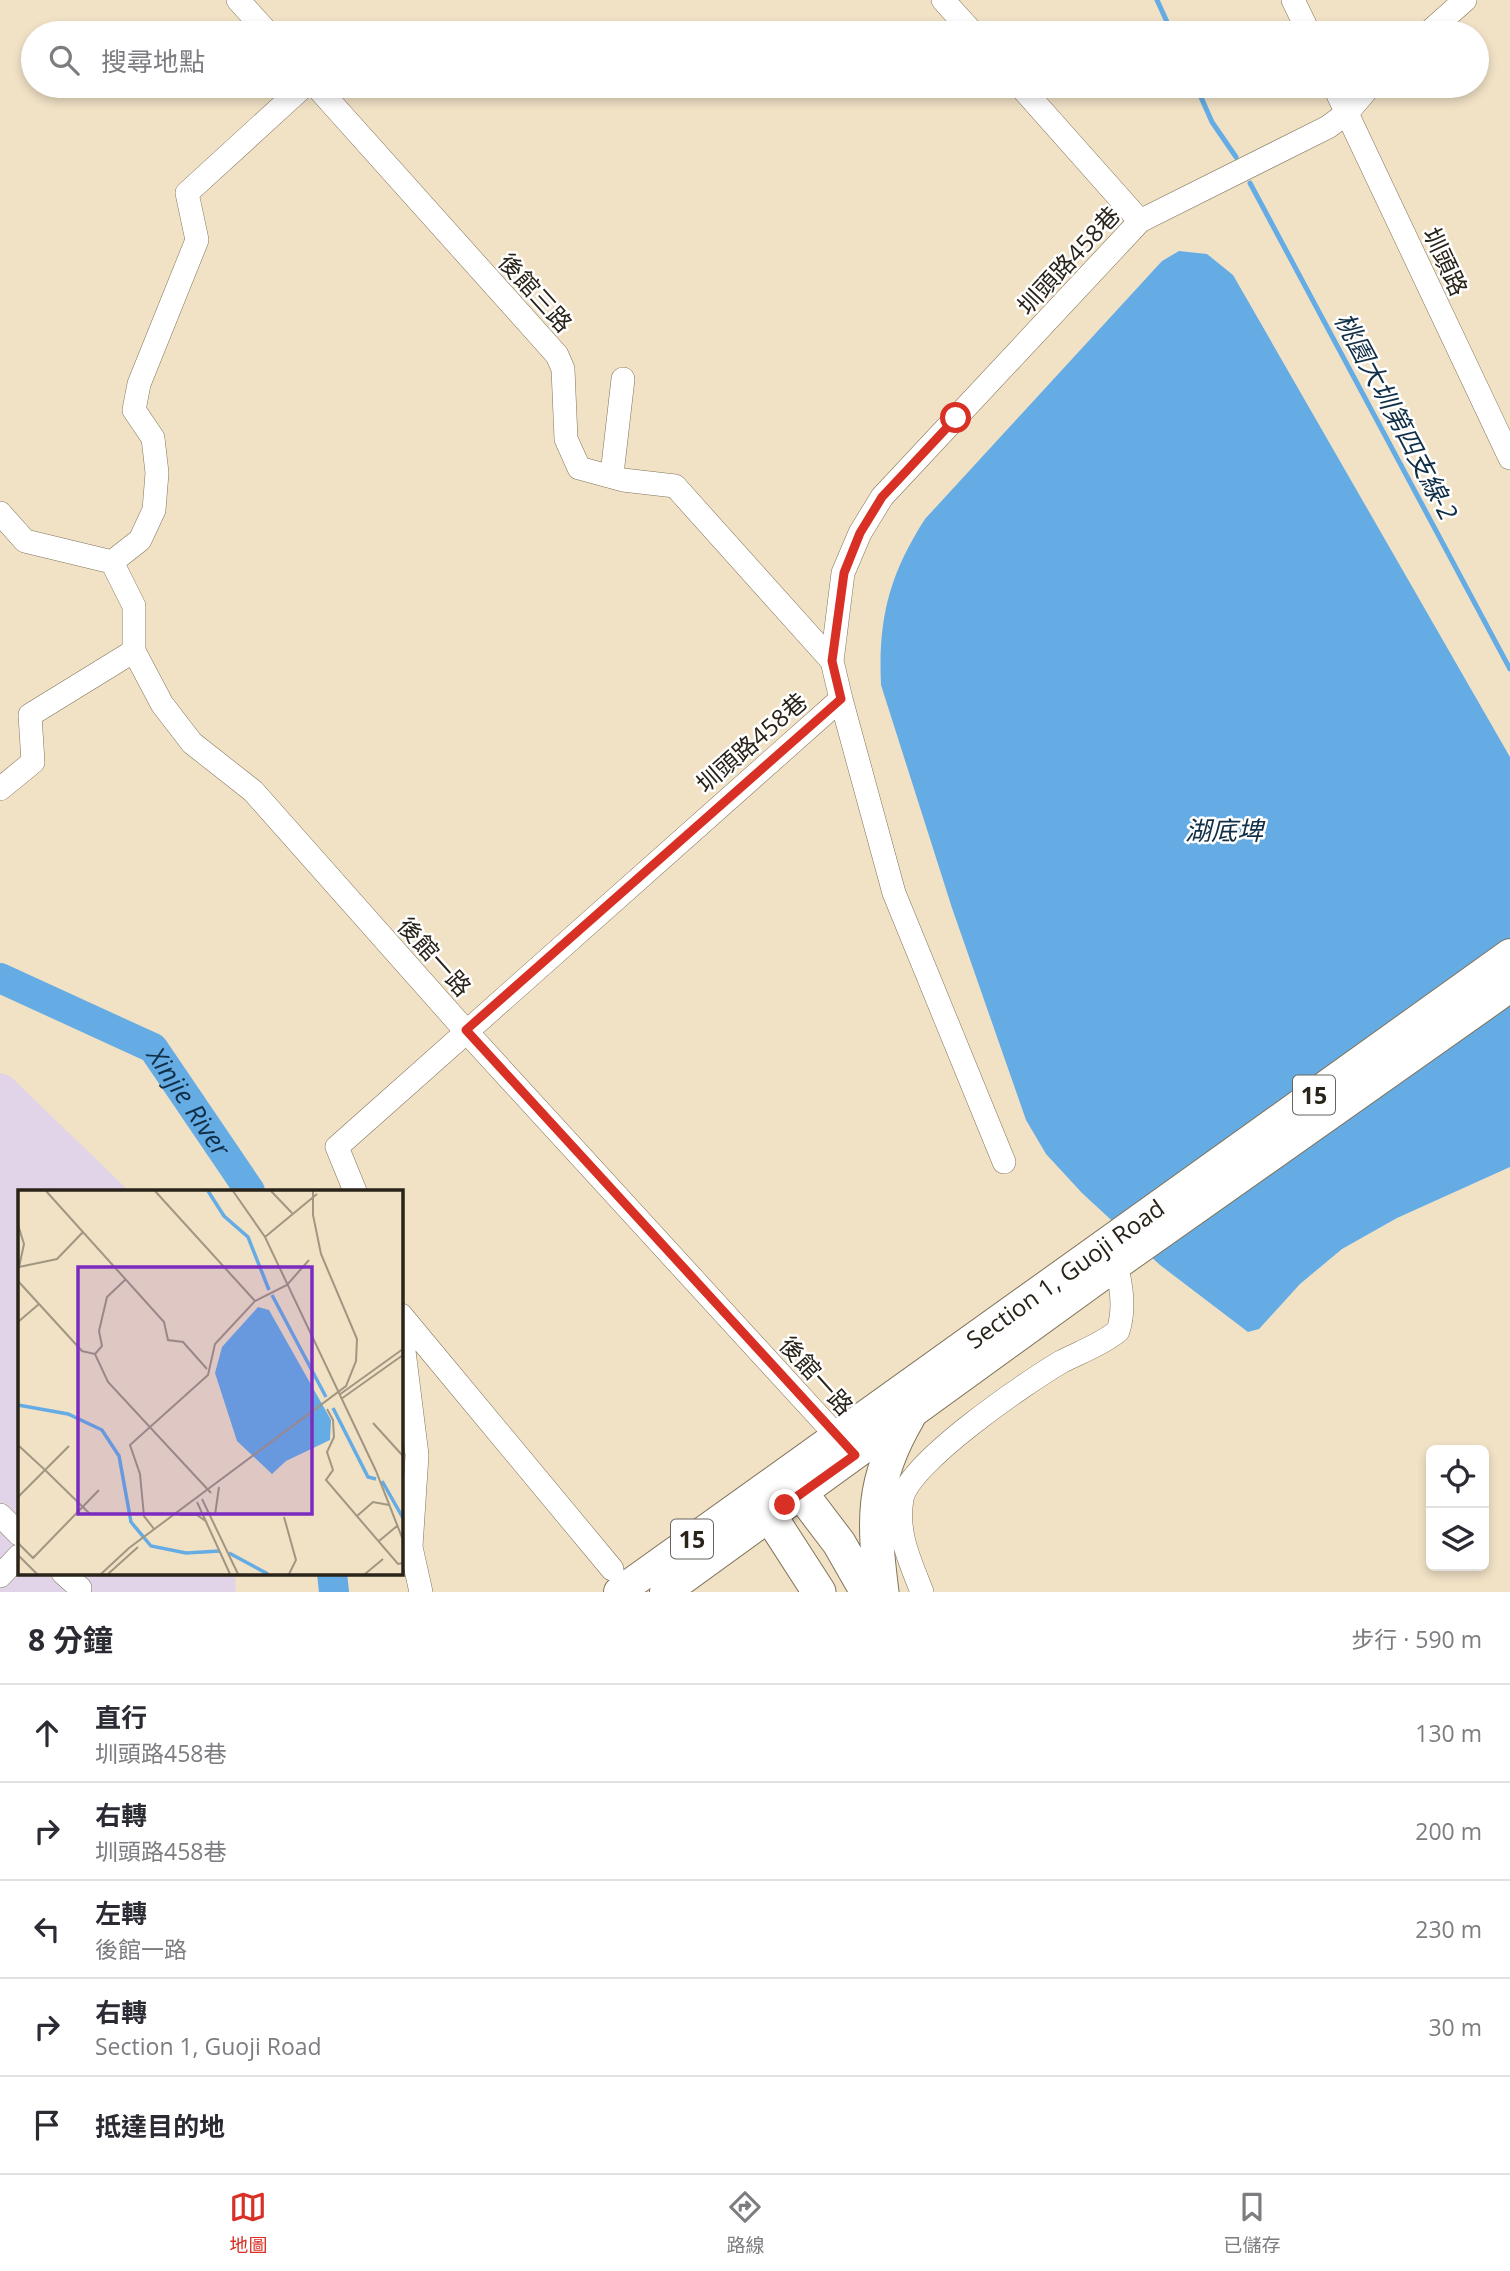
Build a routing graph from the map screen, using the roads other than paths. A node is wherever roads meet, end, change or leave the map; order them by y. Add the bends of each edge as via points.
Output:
1 (238, 0) edge
2 (943, 0) edge
3 (1293, 0) edge
4 (1465, 0) edge
5 (257, 21) edge
6 (962, 21) edge
7 (1303, 21) edge
8 (1441, 21) edge
9 (291, 98) edge
10 (327, 98) edge
11 (1031, 98) edge
12 (1340, 98) edge
13 (1360, 98) edge
14 (1348, 113) junction
15 (1140, 221) junction
16 (622, 379) dead end
17 (1510, 458) edge
18 (612, 474) junction
19 (0, 513) edge
20 (112, 562) junction
21 (134, 650) junction
22 (832, 661) junction
23 (841, 699) junction
24 (0, 789) edge
25 (1510, 954) edge
26 (1510, 988) edge
27 (466, 1030) junction
28 (1004, 1162) dead end
29 (355, 1190) edge
30 (1116, 1265) junction
31 (402, 1316) edge
32 (402, 1335) edge
33 (908, 1418) junction
34 (847, 1447) junction
35 (801, 1493) junction
36 (768, 1502) junction
37 (0, 1515) edge
38 (18, 1533) edge
39 (18, 1557) edge
40 (63, 1574) edge
41 (0, 1576) edge
42 (615, 1581) edge
43 (80, 1588) dead end
44 (421, 1592) edge
45 (665, 1592) edge
46 (819, 1592) edge
47 (867, 1592) edge
48 (882, 1592) edge
49 (922, 1592) edge

1 - 5 street
2 - 6 street
3 - 7 street
4 - 8 street
9 - 20 street via 187,193 197,240 139,384 134,411 153,438 157,473 154,510 139,540
10 - 18 street, 後館三路 via 557,355 563,369 566,439 579,468
11 - 15 street
12 - 14 street, 圳頭路
13 - 14 street, 圳頭路458巷
14 - 15 street, 圳頭路458巷
14 - 17 street, 圳頭路
15 - 22 street, 圳頭路458巷 via 882,497 860,533 844,573
16 - 18 street
18 - 22 street, 後館三路 via 623,480 675,486
19 - 20 street via 26,541
20 - 21 street, 後館一路 via 134,606
21 - 24 street via 30,715 33,762
21 - 27 street, 後館一路 via 162,704 192,743 253,791
22 - 23 street, 圳頭路458巷
23 - 27 street, 圳頭路458巷
23 - 28 street via 894,893
25 - 34 main road, Section 1, Guoji Road / 15
26 - 30 main road, Section 1, Guoji Road / 15
27 - 29 street, 圳頭路458巷 via 337,1147
27 - 34 street, 後館一路
30 - 33 main road, Section 1, Guoji Road / 15
30 - 49 street via 1121,1285 1118,1331 1039,1376 934,1454 908,1481 902,1496 900,1533
31 - 42 street
32 - 44 street via 417,1455 411,1547
33 - 34 main road, Section 1, Guoji Road / 15
33 - 48 highway via 880,1476 876,1528
34 - 35 main road, Section 1, Guoji Road / 15
34 - 36 main road, Section 1, Guoji Road / 15
35 - 36 main road
35 - 47 highway via 839,1543
36 - 42 main road, Section 1, Guoji Road / 15
36 - 45 main road, Section 1, Guoji Road / 15
36 - 46 highway
37 - 38 street
39 - 41 street
40 - 43 street

